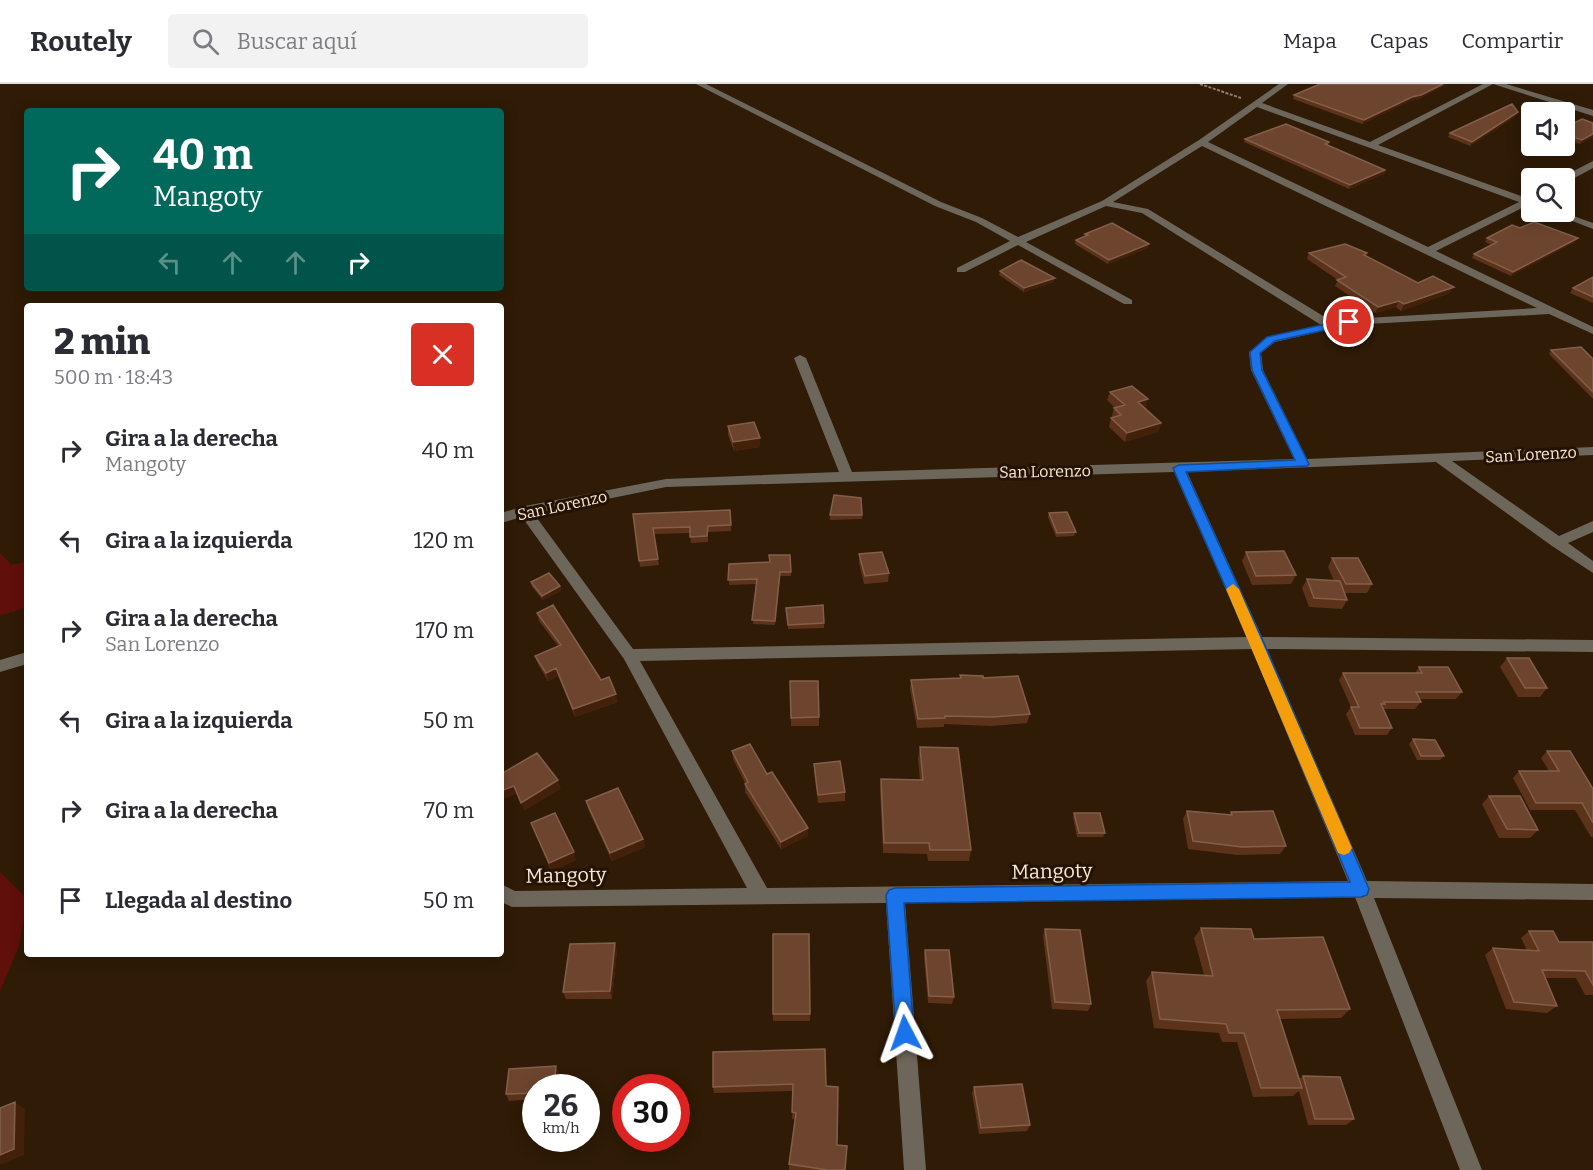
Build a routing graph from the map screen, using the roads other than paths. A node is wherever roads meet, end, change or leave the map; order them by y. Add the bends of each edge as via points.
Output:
1 (700, 84) edge
2 (1284, 84) edge
3 (1489, 84) edge
4 (1497, 84) edge
5 (1256, 104) junction
6 (1593, 113) edge
7 (1202, 141) junction
8 (1371, 145) junction
9 (1593, 164) edge
10 (1575, 174) edge
11 (1521, 198) edge
12 (1105, 202) junction
13 (1521, 205) edge
14 (1575, 220) edge
15 (1593, 226) edge
16 (1020, 242) junction
17 (1428, 251) junction
18 (962, 270) dead end
19 (1128, 302) dead end
20 (1552, 311) junction
21 (1331, 326) junction
22 (1593, 331) edge
23 (800, 358) dead end
24 (1593, 451) edge
25 (1441, 459) junction
26 (1303, 464) junction
27 (1179, 468) junction
28 (847, 476) junction
29 (525, 511) junction
30 (504, 518) edge
31 (1593, 526) edge
32 (1557, 543) junction
33 (1593, 568) edge
34 (1257, 643) junction
35 (1593, 646) edge
36 (629, 655) junction
37 (24, 659) edge
38 (0, 666) edge
39 (1361, 889) junction
40 (1593, 892) edge
41 (761, 895) junction
42 (895, 895) junction
43 (505, 899) edge
44 (915, 1170) edge
45 (1471, 1170) edge

1 - 16 street
2 - 5 street
3 - 8 street
4 - 6 street
5 - 7 street
5 - 8 street
7 - 12 street
7 - 17 street
8 - 11 street
9 - 10 street
12 - 16 street
12 - 21 street via 1144,211
13 - 17 street
14 - 15 street
16 - 18 street
16 - 19 street
17 - 20 street
20 - 21 street
20 - 22 street
21 - 26 street via 1271,339 1255,352 1257,370
23 - 28 street
24 - 25 street, San Lorenzo
25 - 26 street, San Lorenzo
25 - 32 street
26 - 27 street, San Lorenzo
27 - 28 street, San Lorenzo
27 - 34 street
28 - 29 street, San Lorenzo via 666,483
29 - 30 street, San Lorenzo
29 - 36 street
31 - 32 street
32 - 33 street
34 - 35 street
34 - 36 street
34 - 39 street
36 - 41 street
37 - 38 street
39 - 40 street, Mangoty
39 - 42 street, Mangoty
39 - 45 street
41 - 42 street, Mangoty
41 - 43 street, Mangoty
42 - 44 street

